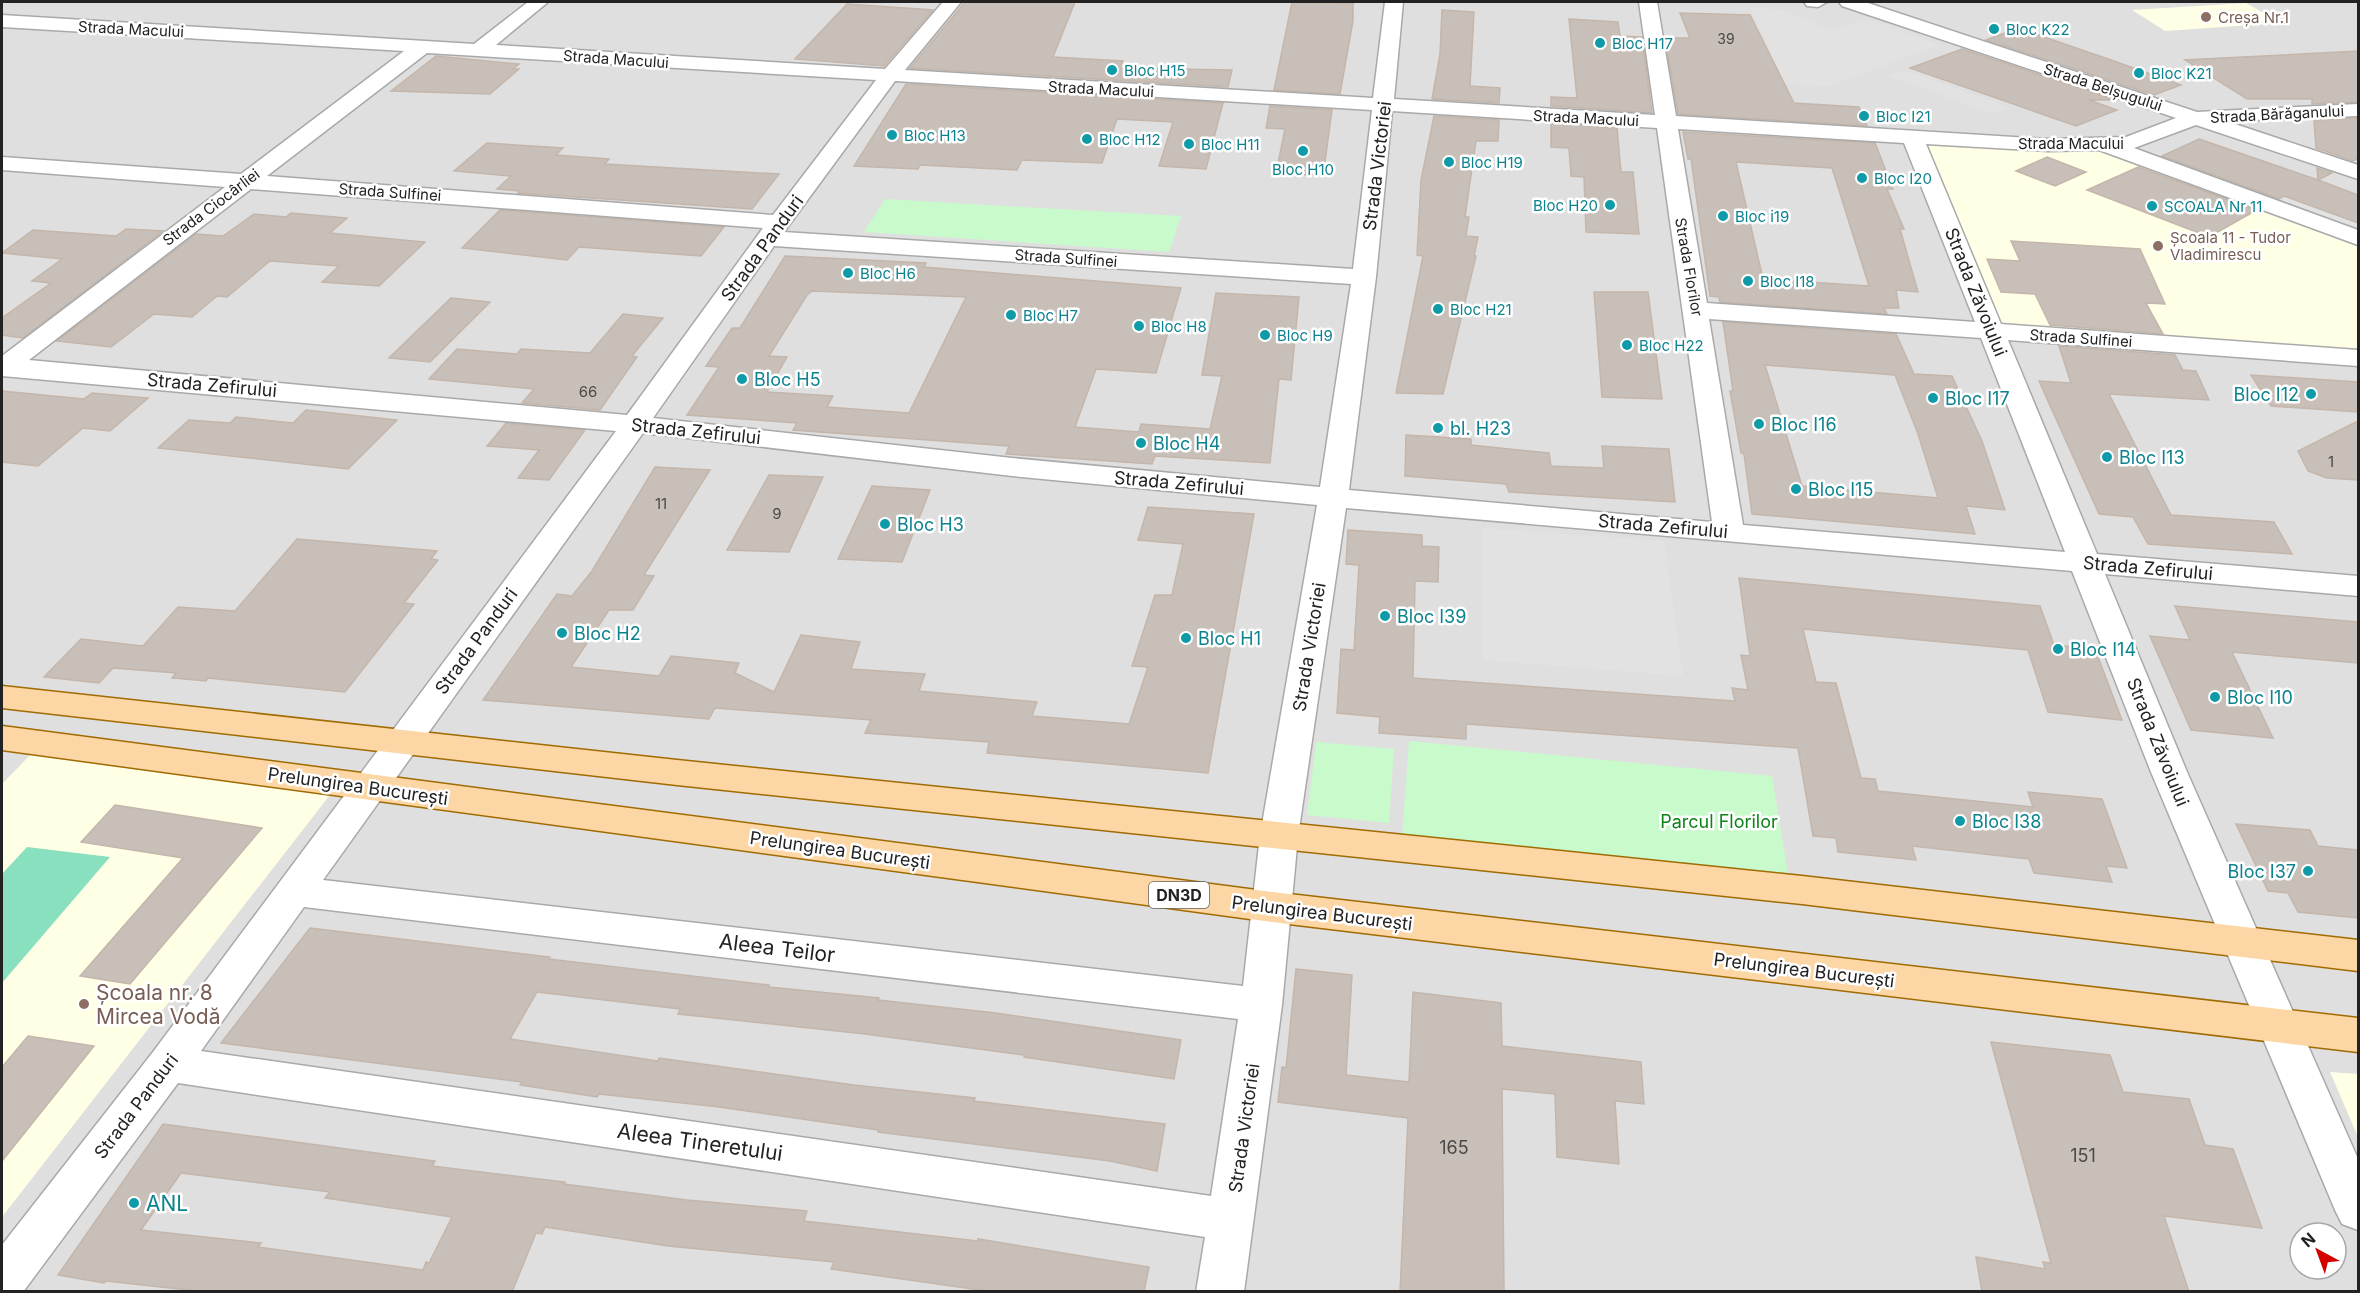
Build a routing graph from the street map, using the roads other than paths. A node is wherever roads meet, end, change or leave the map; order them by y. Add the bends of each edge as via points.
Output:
1 (539, 2) edge
2 (952, 2) edge
3 (1394, 2) edge
4 (1648, 2) edge
5 (1813, 2) edge
6 (1818, 2) edge
7 (1848, 2) edge
8 (2, 21) edge
9 (422, 46) junction
10 (478, 50) junction
11 (889, 76) junction
12 (1384, 106) junction
13 (2358, 110) edge
14 (2196, 118) junction
15 (1664, 122) junction
16 (1912, 138) junction
17 (2105, 145) junction
18 (2, 163) edge
19 (2358, 172) edge
20 (245, 181) junction
21 (773, 230) junction
22 (2358, 238) edge
23 (1364, 277) junction
24 (1696, 310) junction
25 (1992, 332) junction
26 (2358, 358) edge
27 (2, 367) edge
28 (635, 424) junction
29 (1333, 497) junction
30 (1729, 532) junction
31 (2087, 563) junction
32 (2358, 586) edge
33 (2, 698) edge
34 (2, 738) edge
35 (401, 744) junction
36 (368, 787) junction
37 (1279, 836) junction
38 (294, 891) junction
39 (1272, 907) junction
40 (2243, 945) junction
41 (2358, 956) edge
42 (1261, 1005) junction
43 (2281, 1026) junction
44 (2358, 1035) edge
45 (168, 1064) junction
46 (2358, 1210) edge
47 (1232, 1220) junction
48 (2, 1281) edge
49 (1220, 1292) edge

1 - 10 street
2 - 11 street, Strada Panduri
3 - 12 street, Strada Victoriei
4 - 15 street, Strada Florilor
5 - 6 street
7 - 14 street, Strada Belșugului
8 - 9 street, Strada Macului
9 - 10 street, Strada Macului
9 - 20 street, Strada Ciocârliei
10 - 11 street, Strada Macului
11 - 12 street, Strada Macului
11 - 21 street, Strada Panduri
12 - 15 street, Strada Macului
12 - 23 street, Strada Victoriei
13 - 14 street, Strada Bărăganului
14 - 17 street, Strada Macului via 2129,143
14 - 19 street, Strada Belșugului
15 - 16 street, Strada Macului
15 - 24 street, Strada Florilor
16 - 17 street, Strada Macului
16 - 25 street, Strada Zăvoiului
17 - 22 street
18 - 20 street, Strada Sulfinei
20 - 21 street, Strada Sulfinei
20 - 27 street, Strada Ciocârliei
21 - 23 street, Strada Sulfinei
21 - 28 street, Strada Panduri
23 - 29 street, Strada Victoriei
24 - 25 street, Strada Sulfinei
24 - 30 street, Strada Florilor
25 - 26 street, Strada Sulfinei
25 - 31 street, Strada Zăvoiului
27 - 28 street, Strada Zefirului
28 - 29 street, Strada Zefirului via 1012,467
28 - 35 street, Strada Panduri
29 - 30 street, Strada Zefirului
29 - 37 street, Strada Victoriei
30 - 31 street, Strada Zefirului
31 - 32 street, Strada Zefirului
31 - 40 street, Strada Zăvoiului via 2169,772
33 - 35 main road
34 - 36 main road, Prelungirea București / DN3D
35 - 36 street, Strada Panduri
35 - 37 main road
36 - 38 street, Strada Panduri
36 - 39 main road, Prelungirea București / DN3D
37 - 39 street, Strada Victoriei
37 - 40 main road via 1811,891
38 - 42 street, Aleea Teilor
38 - 45 street, Strada Panduri
39 - 42 street, Strada Victoriei
39 - 43 main road, Prelungirea București / DN3D
40 - 41 main road
40 - 43 street, Strada Zăvoiului
42 - 47 street, Strada Victoriei
43 - 44 main road, Prelungirea București / DN3D
43 - 46 street, Strada Zăvoiului
45 - 47 street, Aleea Tineretului
45 - 48 street, Strada Panduri
47 - 49 street, Strada Victoriei

